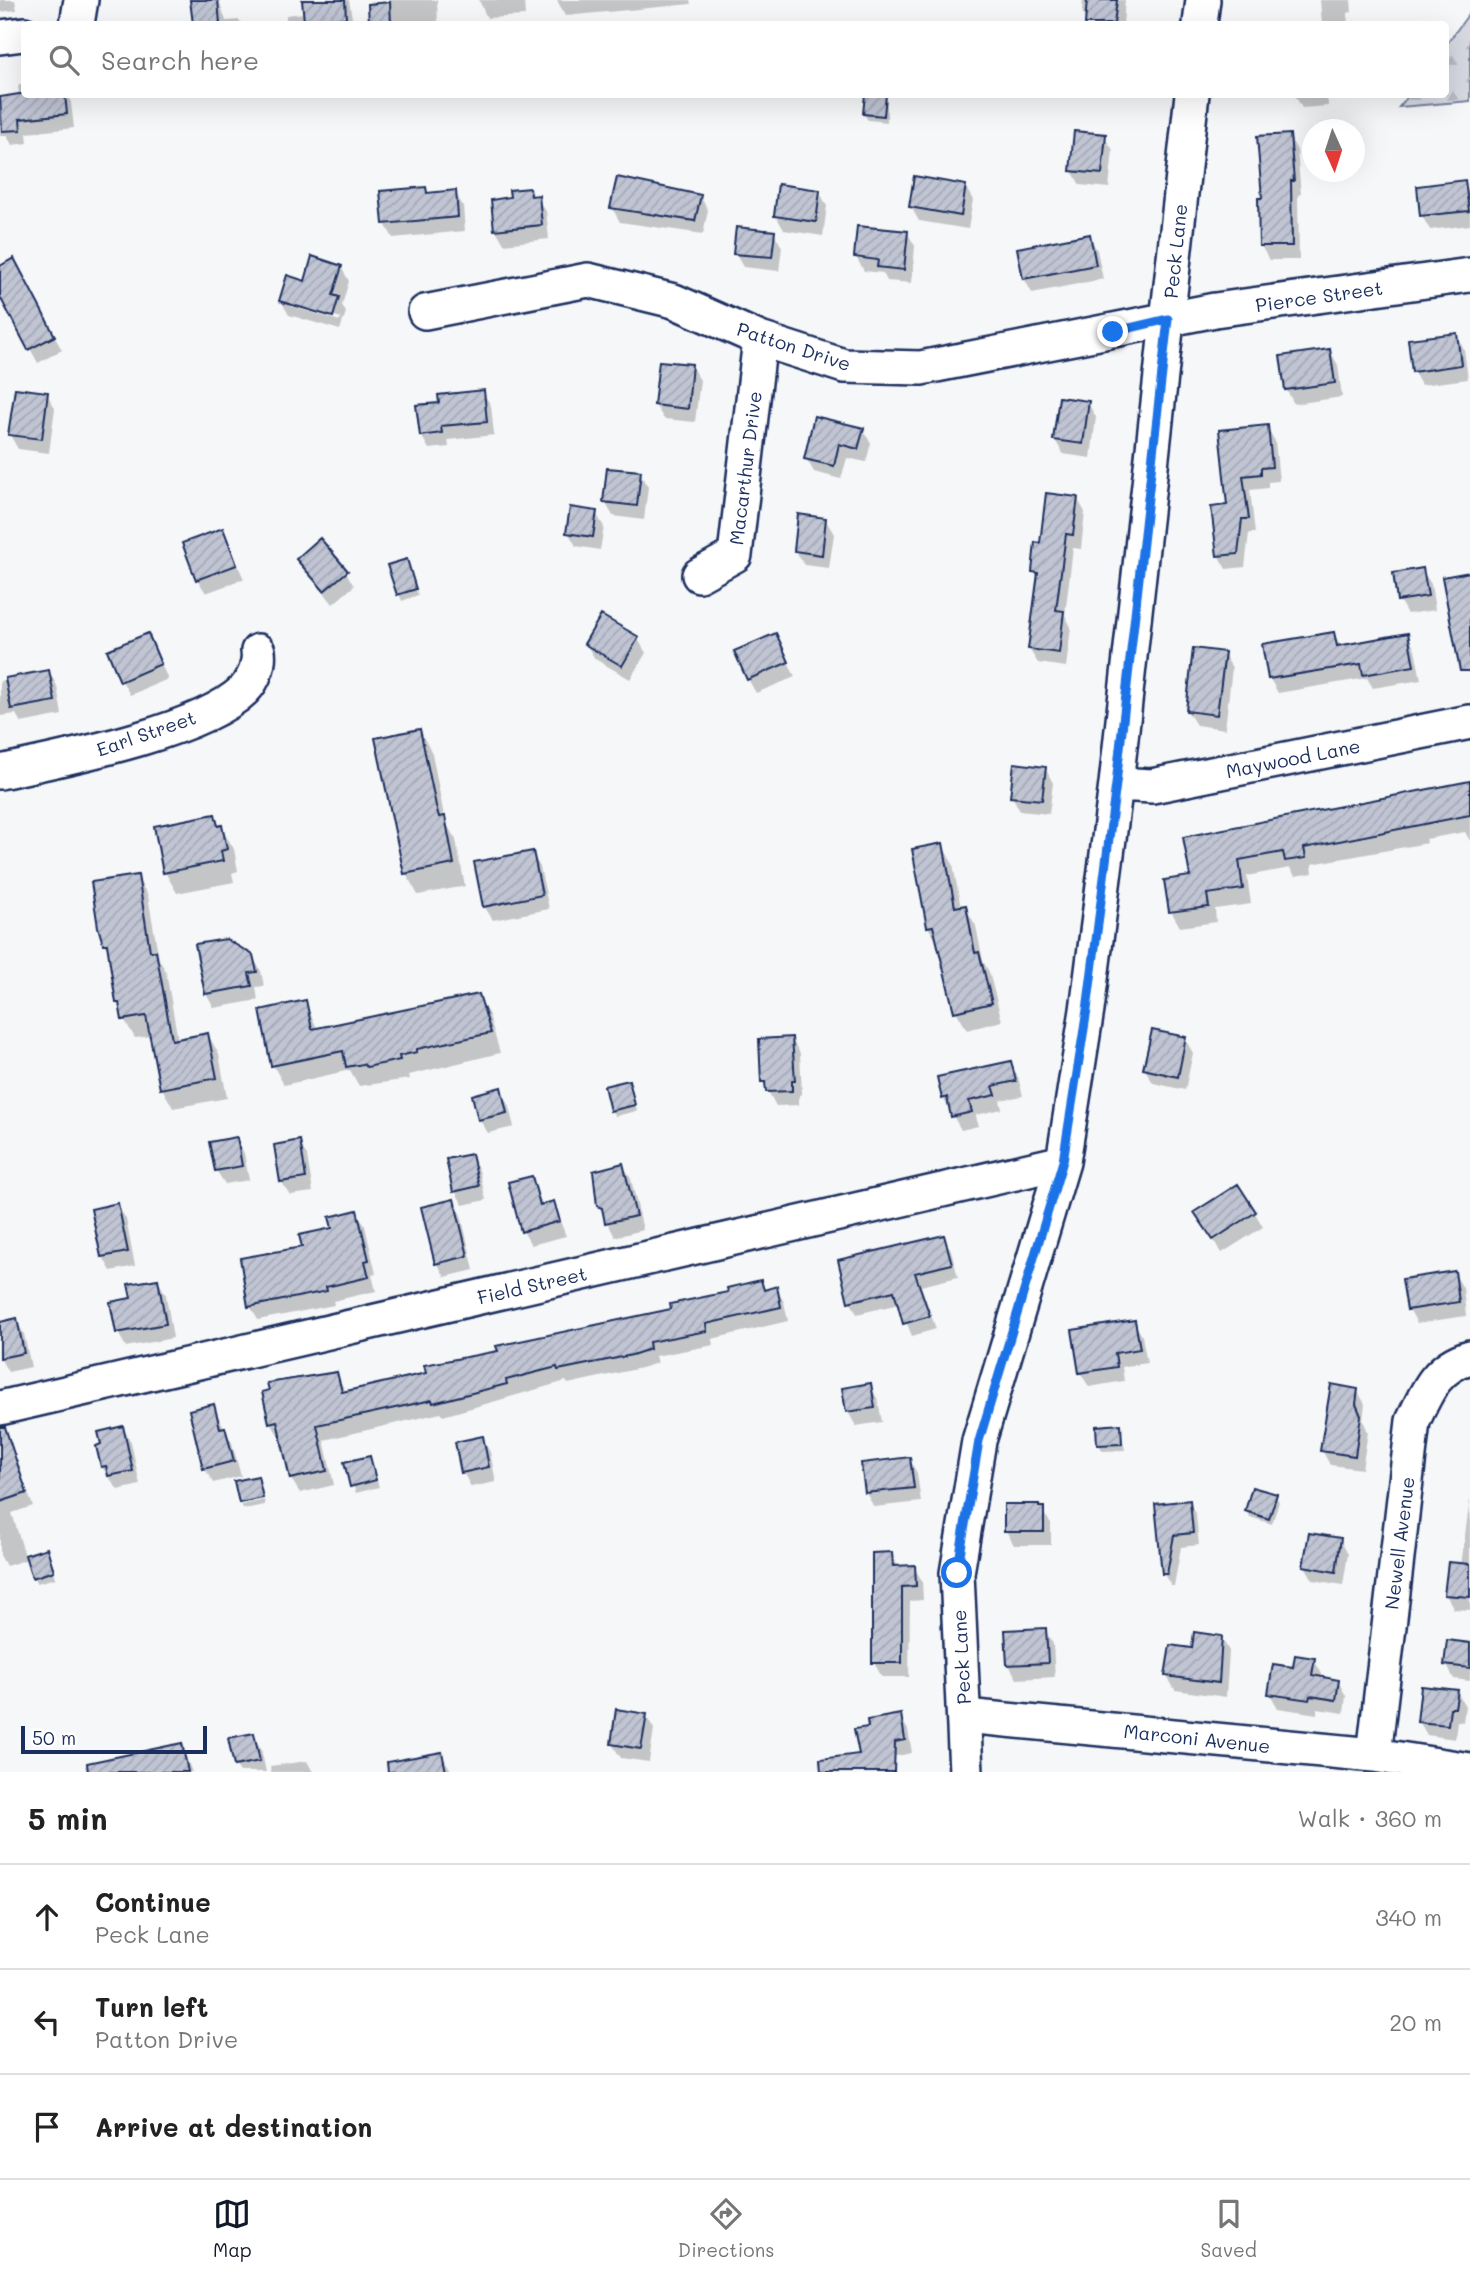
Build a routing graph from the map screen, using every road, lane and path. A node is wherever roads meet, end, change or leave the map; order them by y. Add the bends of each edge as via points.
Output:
1 (81, 0) edge
2 (1203, 0) edge
3 (78, 21) edge
4 (1200, 21) edge
5 (21, 34) edge
6 (0, 37) edge
7 (1192, 98) edge
8 (1470, 275) edge
9 (425, 312) dead end
10 (1168, 319) junction
11 (761, 339) junction
12 (699, 575) dead end
13 (258, 651) dead end
14 (1470, 722) edge
15 (0, 772) edge
16 (1116, 784) junction
17 (1063, 1161) junction
18 (1470, 1357) edge
19 (0, 1408) edge
20 (965, 1716) junction
21 (1374, 1755) junction
22 (1470, 1770) edge
23 (966, 1772) edge

1 - 3 street
2 - 4 street
5 - 6 street
7 - 10 street, Peck Lane
8 - 10 street, Pierce Street
9 - 11 street, Patton Drive via 588,280 674,301
10 - 11 street, Patton Drive via 922,368 844,366
10 - 16 street, Peck Lane
11 - 12 street, Macarthur Drive via 735,555
13 - 15 street, Earl Street via 260,660 246,688 231,700 190,719 78,756
14 - 16 street, Maywood Lane via 1152,786
16 - 17 street, Peck Lane
17 - 19 street, Field Street
17 - 20 street, Peck Lane via 979,1441 957,1573
18 - 21 street, Newell Avenue via 1433,1380 1413,1421
20 - 21 street, Marconi Avenue
20 - 23 street, Peck Lane
21 - 22 street, Marconi Avenue

